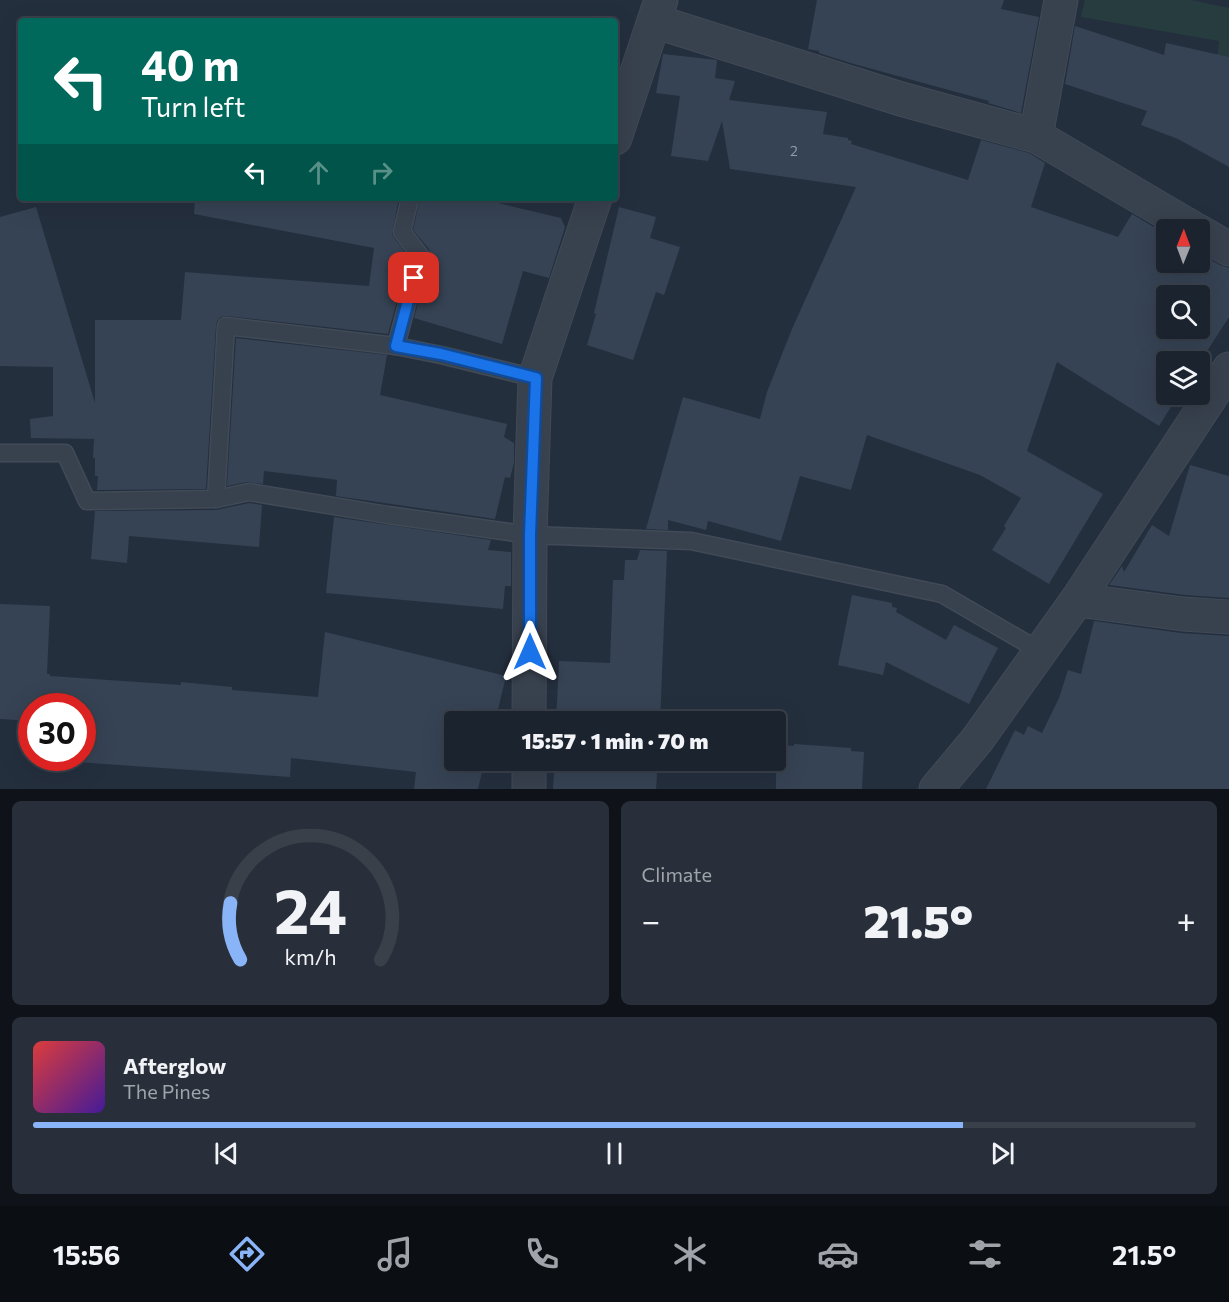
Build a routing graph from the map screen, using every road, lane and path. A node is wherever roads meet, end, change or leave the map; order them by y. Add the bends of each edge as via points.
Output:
1 (1061, 0) edge
2 (657, 11) edge
3 (618, 129) edge
4 (1036, 136) junction
5 (409, 201) edge
6 (594, 201) edge
7 (1177, 219) edge
8 (1210, 238) edge
9 (1229, 249) edge
10 (396, 346) junction
11 (1229, 369) edge
12 (536, 378) junction
13 (0, 453) edge
14 (216, 499) junction
15 (530, 535) junction
16 (1077, 600) junction
17 (1229, 617) edge
18 (1040, 651) junction
19 (529, 711) edge
20 (529, 771) edge
21 (529, 789) edge
22 (936, 789) edge

1 - 4 street
2 - 3 street
2 - 4 street via 901,99
4 - 7 street
5 - 10 lane via 402,232 420,255
6 - 12 street
8 - 9 street
10 - 12 lane
10 - 14 lane via 226,326
11 - 16 street
12 - 15 street
13 - 14 lane via 64,453 87,501
14 - 15 lane via 249,492
15 - 18 lane via 691,541 942,594
15 - 19 street
16 - 17 street
16 - 18 street
18 - 22 street via 977,740
20 - 21 street

